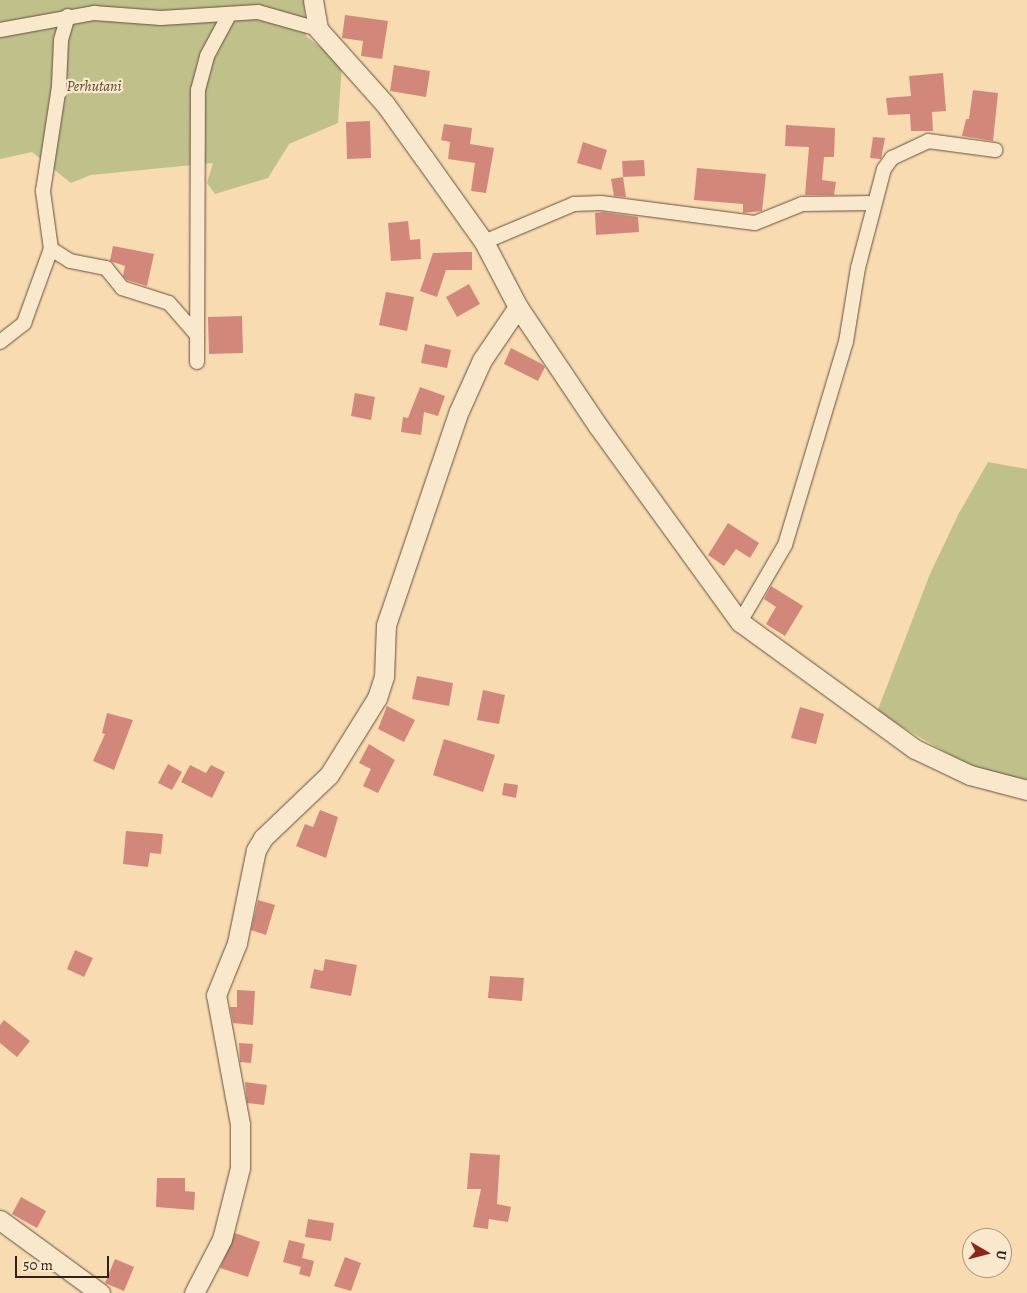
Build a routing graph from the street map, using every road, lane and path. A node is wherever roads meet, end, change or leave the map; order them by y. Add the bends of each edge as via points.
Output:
1 (313, 5) edge
2 (68, 16) junction
3 (229, 16) junction
4 (295, 21) junction
5 (318, 29) junction
6 (0, 30) edge
7 (995, 150) dead end
8 (874, 203) junction
9 (484, 242) junction
10 (51, 249) junction
11 (518, 307) junction
12 (196, 335) junction
13 (0, 342) edge
14 (196, 362) dead end
15 (740, 622) junction
16 (1027, 790) edge
17 (0, 1220) edge
18 (100, 1293) edge
19 (194, 1293) edge

1 - 4 street
1 - 5 street
2 - 3 street via 100,12 161,18
2 - 6 street
2 - 10 street via 61,40 43,191
3 - 4 street via 258,12
3 - 12 street via 207,56 198,90
4 - 5 street
5 - 9 street via 384,104
7 - 8 street via 939,141 917,145 887,163
8 - 9 street via 802,204 755,223 601,203 574,204
8 - 15 street via 846,342 785,545
9 - 11 street
10 - 12 street via 70,261 106,268 122,288 169,303
10 - 13 street via 24,323
11 - 15 street via 598,426
11 - 19 street via 482,360 459,411 386,625 384,676 377,698 329,775 263,838 256,850 237,943 216,995 240,1124 240,1168 222,1239
12 - 14 street
15 - 16 street via 915,749 970,775
17 - 18 street

